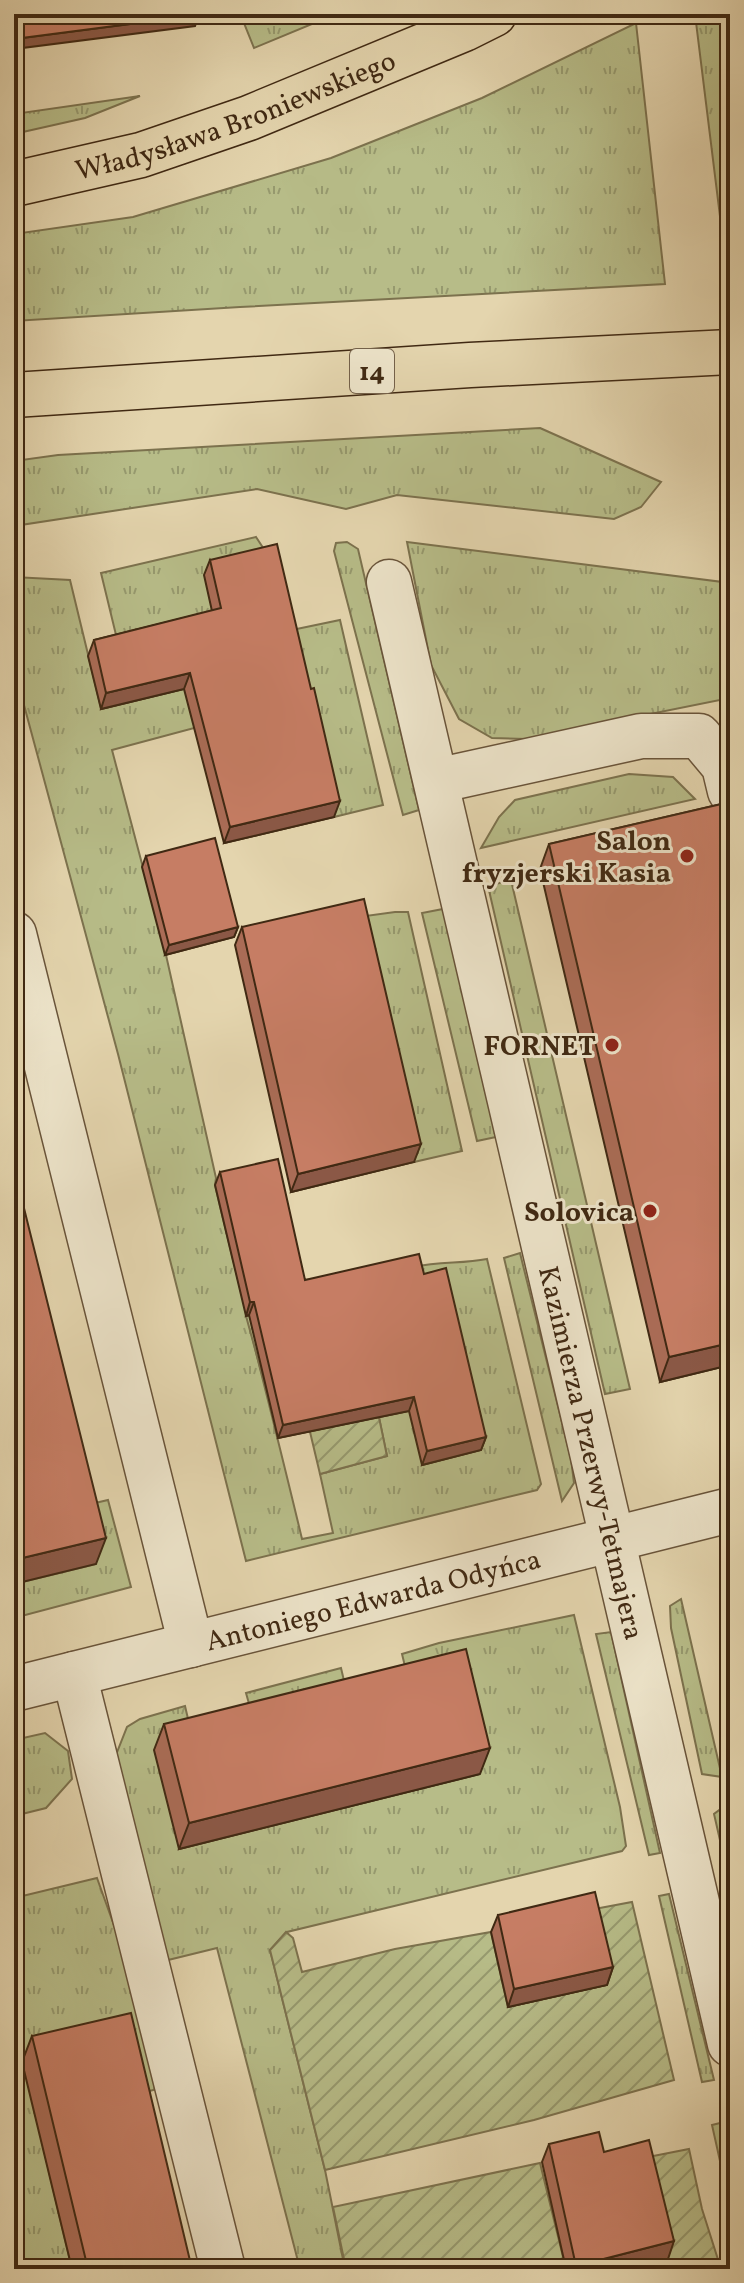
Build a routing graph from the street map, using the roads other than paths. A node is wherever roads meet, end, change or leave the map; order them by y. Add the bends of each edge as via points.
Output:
1 (494, 14) edge
2 (14, 184) edge
3 (730, 352) edge
4 (14, 395) edge
5 (389, 582) dead end
6 (436, 781) junction
7 (730, 791) edge
8 (14, 934) edge
9 (730, 1510) edge
10 (613, 1540) junction
11 (191, 1645) junction
12 (74, 1674) junction
13 (14, 1689) edge
14 (730, 2044) edge
15 (223, 2269) edge

1 - 2 main road, Władysława Broniewskiego via 249,118 141,155
3 - 4 main road, 14
5 - 6 street, Kazimierza Przerwy-Tetmajera
6 - 7 street via 641,736 699,736 724,766
6 - 10 street, Kazimierza Przerwy-Tetmajera
8 - 11 street
9 - 10 street, Antoniego Edwarda Odyńca
10 - 11 street, Antoniego Edwarda Odyńca
10 - 14 street, Kazimierza Przerwy-Tetmajera
11 - 12 street, Antoniego Edwarda Odyńca
12 - 13 street, Antoniego Edwarda Odyńca
12 - 15 street

